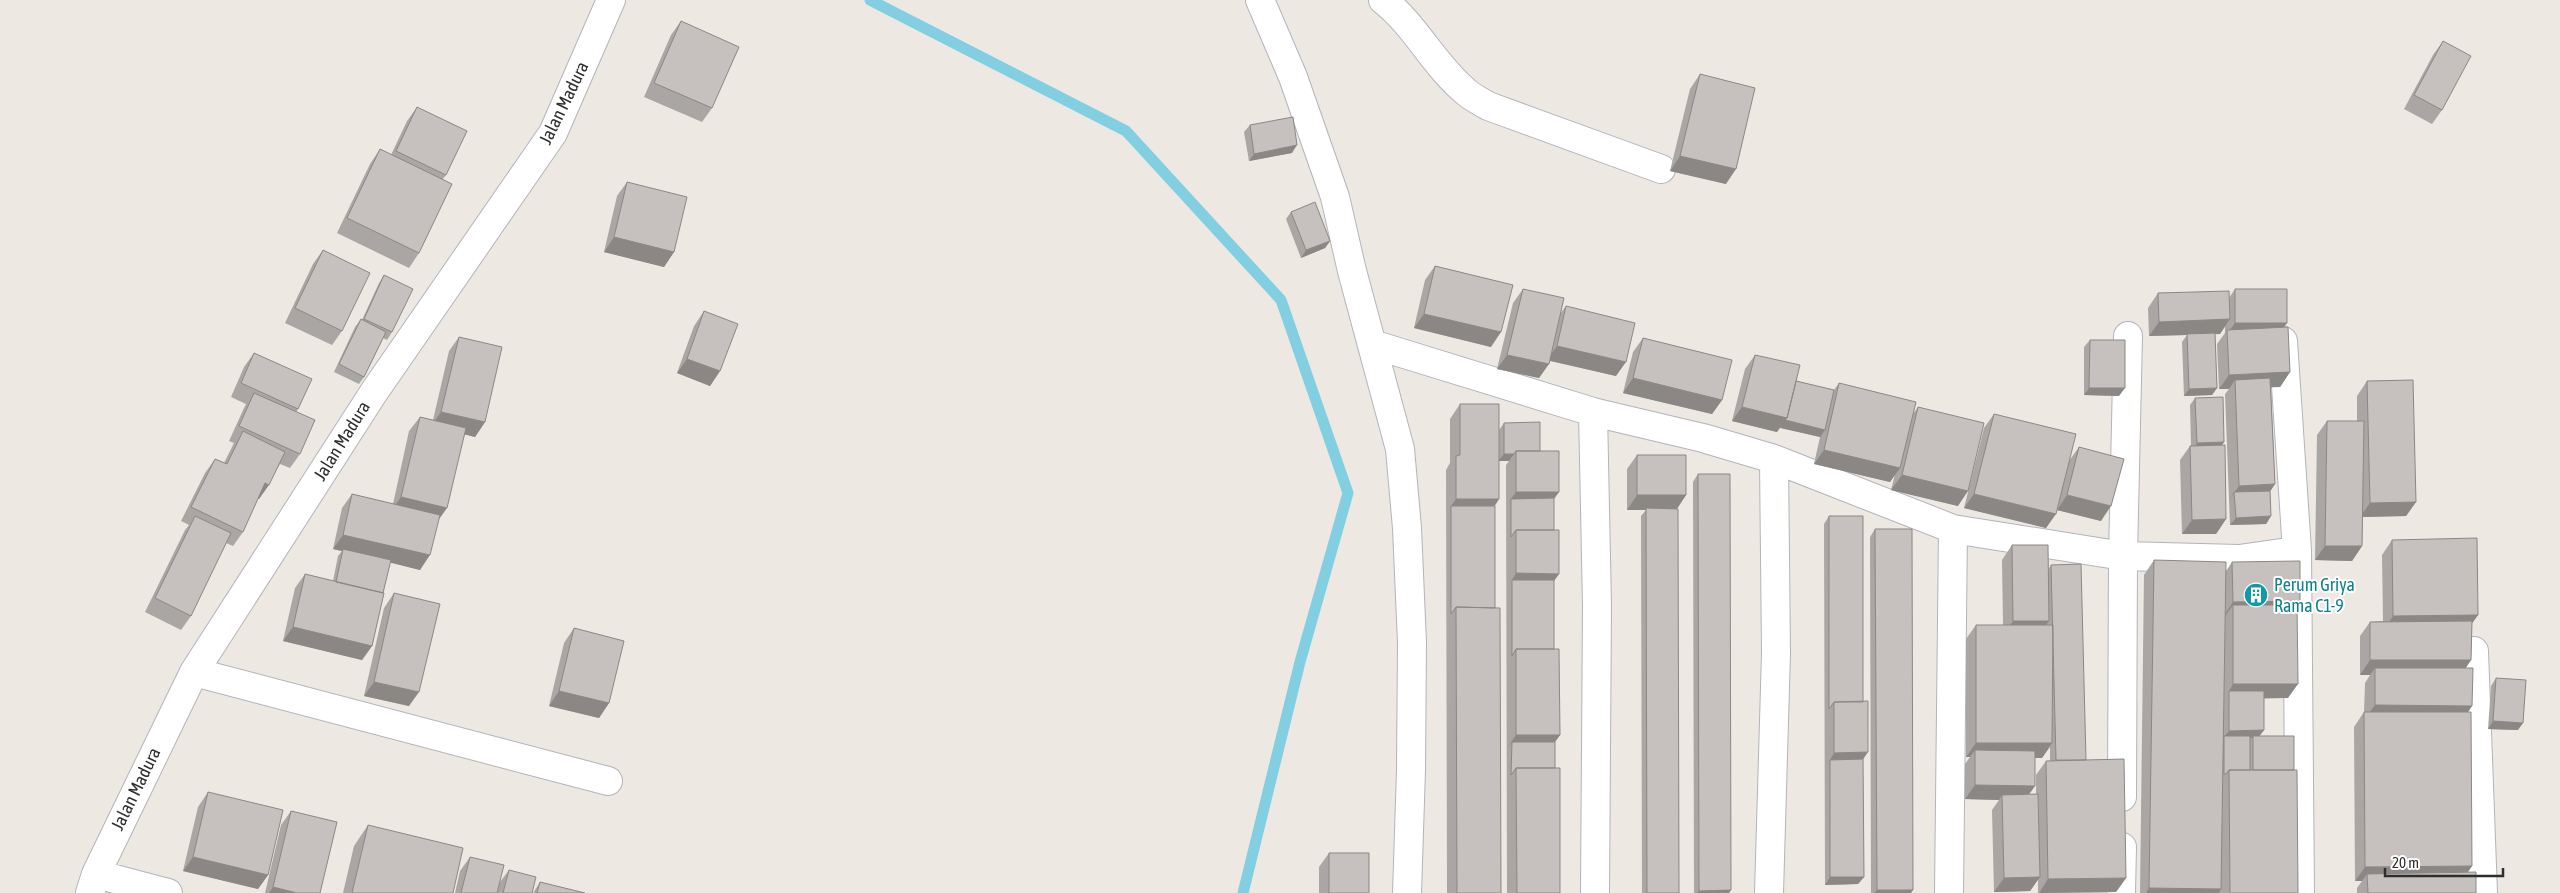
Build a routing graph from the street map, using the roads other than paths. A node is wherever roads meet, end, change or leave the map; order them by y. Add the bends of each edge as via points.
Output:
1 (611, 0) edge
2 (1260, 0) edge
3 (1384, 0) edge
4 (1661, 168) dead end
5 (2283, 334) edge
6 (2128, 336) dead end
7 (1372, 344) junction
8 (1593, 412) junction
9 (1774, 459) junction
10 (1952, 529) junction
11 (2297, 551) junction
12 (2123, 556) junction
13 (2474, 651) edge
14 (194, 672) junction
15 (608, 781) dead end
16 (93, 884) edge
17 (168, 893) edge
18 (1407, 893) edge
19 (1595, 893) edge
20 (1770, 893) edge
21 (1949, 893) edge
22 (2121, 893) edge
23 (2300, 893) edge
24 (2483, 893) edge

1 - 14 street, Jalan Madura via 553,133 374,392
2 - 7 street via 1293,77 1335,196
3 - 4 street via 1411,25 1438,62 1465,91 1488,106
5 - 11 street
6 - 12 street
7 - 8 street
7 - 18 street via 1400,449 1407,528 1412,672
8 - 9 street
8 - 19 street via 1597,606
9 - 10 street
9 - 20 street via 1776,653
10 - 12 street
10 - 21 street
11 - 12 street via 2239,560
11 - 23 street
12 - 22 street
13 - 24 street
14 - 15 street
14 - 16 street, Jalan Madura
16 - 17 street

